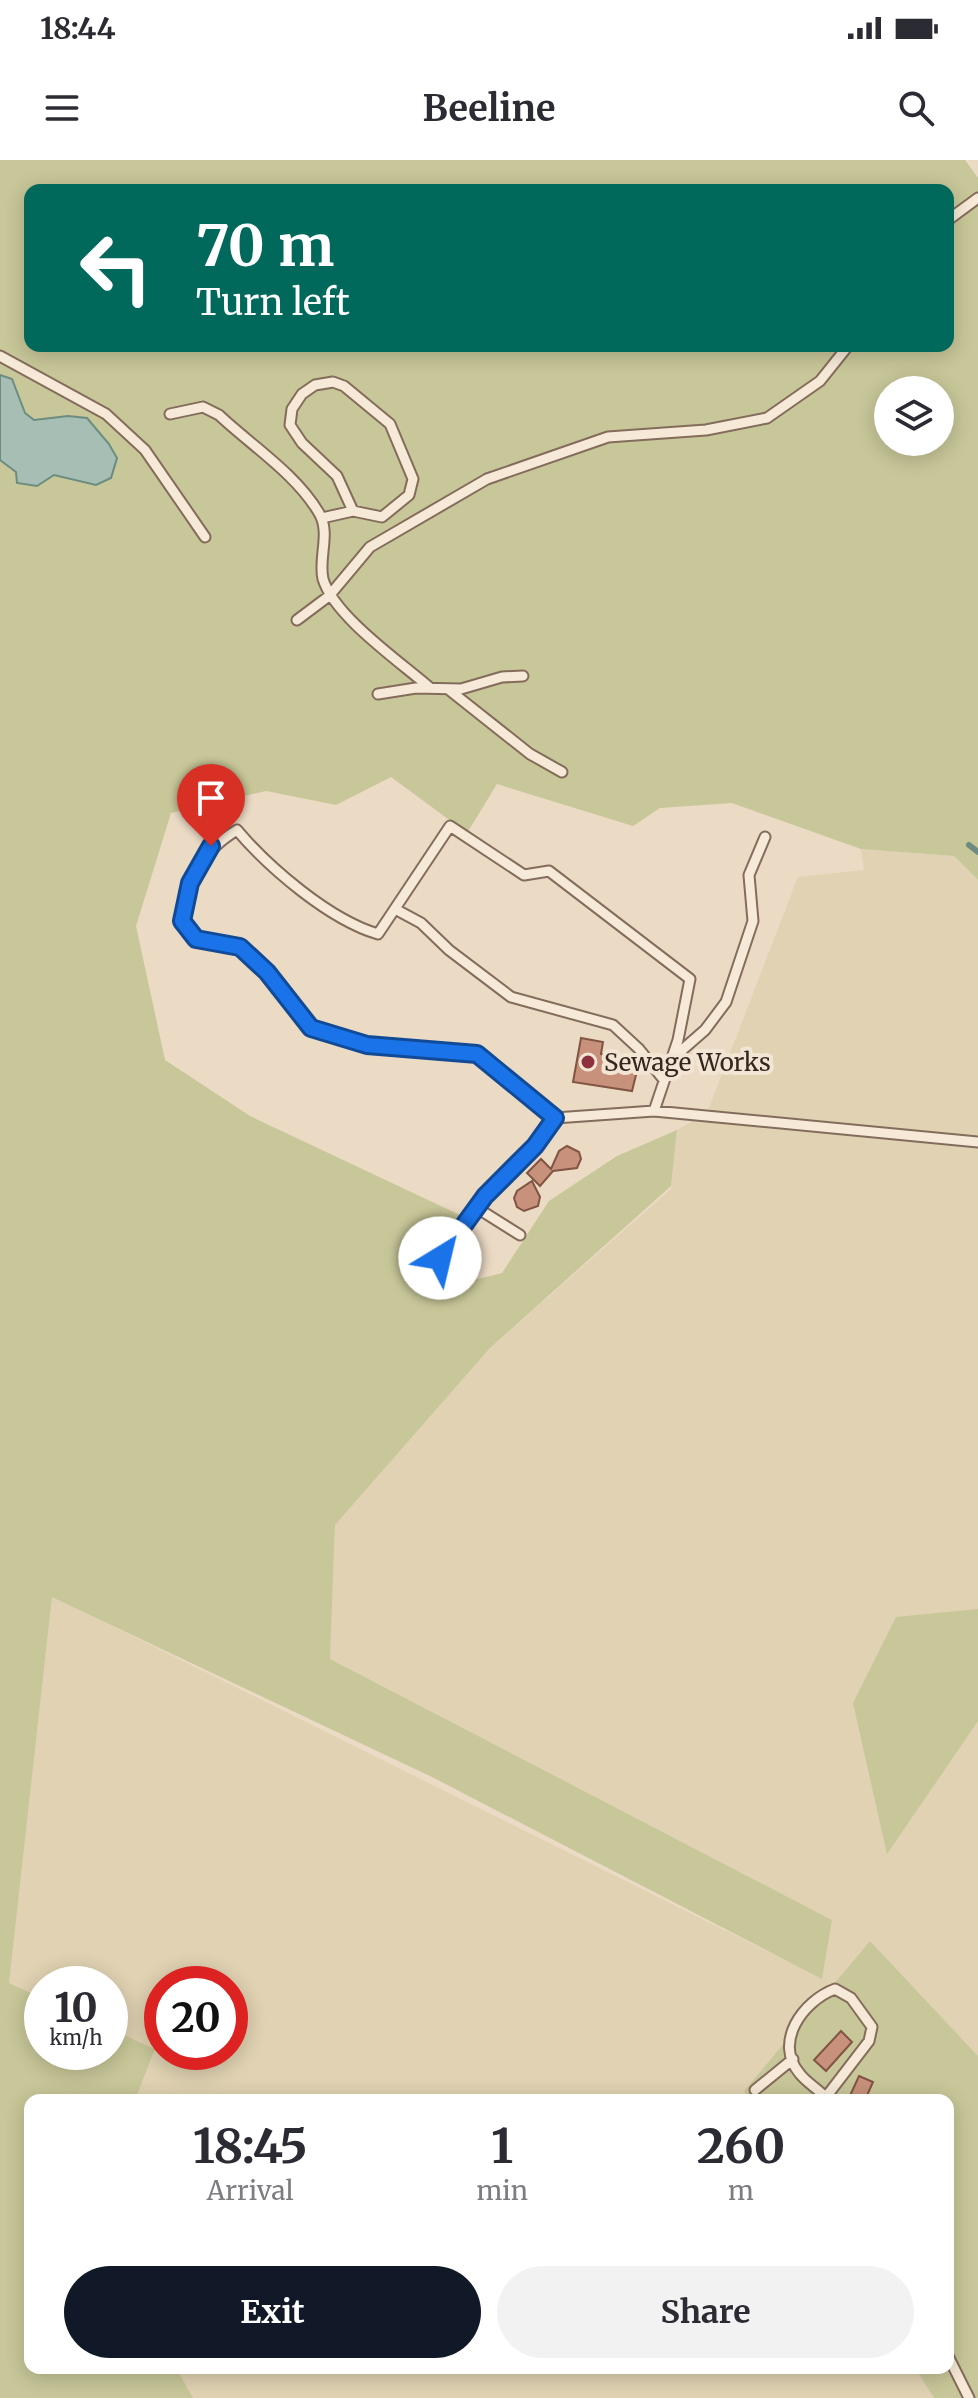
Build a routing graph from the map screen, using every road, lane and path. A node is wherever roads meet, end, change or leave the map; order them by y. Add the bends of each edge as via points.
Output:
1 (978, 198) edge
2 (954, 216) edge
3 (843, 352) edge
4 (0, 356) edge
5 (170, 414) dead end
6 (353, 511) junction
7 (322, 518) junction
8 (205, 537) dead end
9 (329, 596) junction
10 (297, 620) dead end
11 (523, 676) dead end
12 (429, 687) junction
13 (448, 689) junction
14 (378, 694) dead end
15 (562, 772) dead end
16 (765, 837) dead end
17 (395, 909) junction
18 (671, 1059) junction
19 (664, 1080) junction
20 (654, 1111) junction
21 (555, 1118) junction
22 (978, 1142) edge
23 (477, 1208) junction
24 (520, 1235) dead end
25 (440, 1258) dead end
26 (793, 2059) junction
27 (755, 2090) dead end
28 (823, 2094) edge
29 (830, 2094) edge
30 (954, 2368) edge
31 (969, 2398) edge

1 - 2 lane
3 - 9 lane via 820,381 767,418 706,430 608,437 487,479 370,547
4 - 8 lane via 116,423 145,450
5 - 7 lane via 203,407 219,415 308,494
6 - 6 lane via 382,517 409,495 413,479 390,424 377,411 344,386 315,385 292,409 290,425 337,476
6 - 7 lane
7 - 9 lane via 321,568
9 - 10 lane
9 - 12 lane
11 - 13 lane
12 - 13 lane
12 - 14 lane
13 - 15 lane via 530,754
16 - 18 lane via 749,875 753,921 726,1002 705,1030
17 - 18 lane via 450,826 524,875 549,871 690,979
17 - 19 lane via 421,923 511,997 613,1025
17 - 21 lane via 378,934 353,927 257,854 237,830 211,846 190,883 182,921 196,939 240,947 311,1028 367,1045 477,1054
18 - 19 lane
19 - 20 lane
20 - 21 lane
20 - 22 lane
21 - 23 lane
23 - 24 lane
23 - 25 lane
26 - 27 lane
26 - 28 lane via 798,2072
26 - 29 lane via 793,2024 817,1996 835,1989 851,1998 872,2027 869,2041
30 - 31 lane

